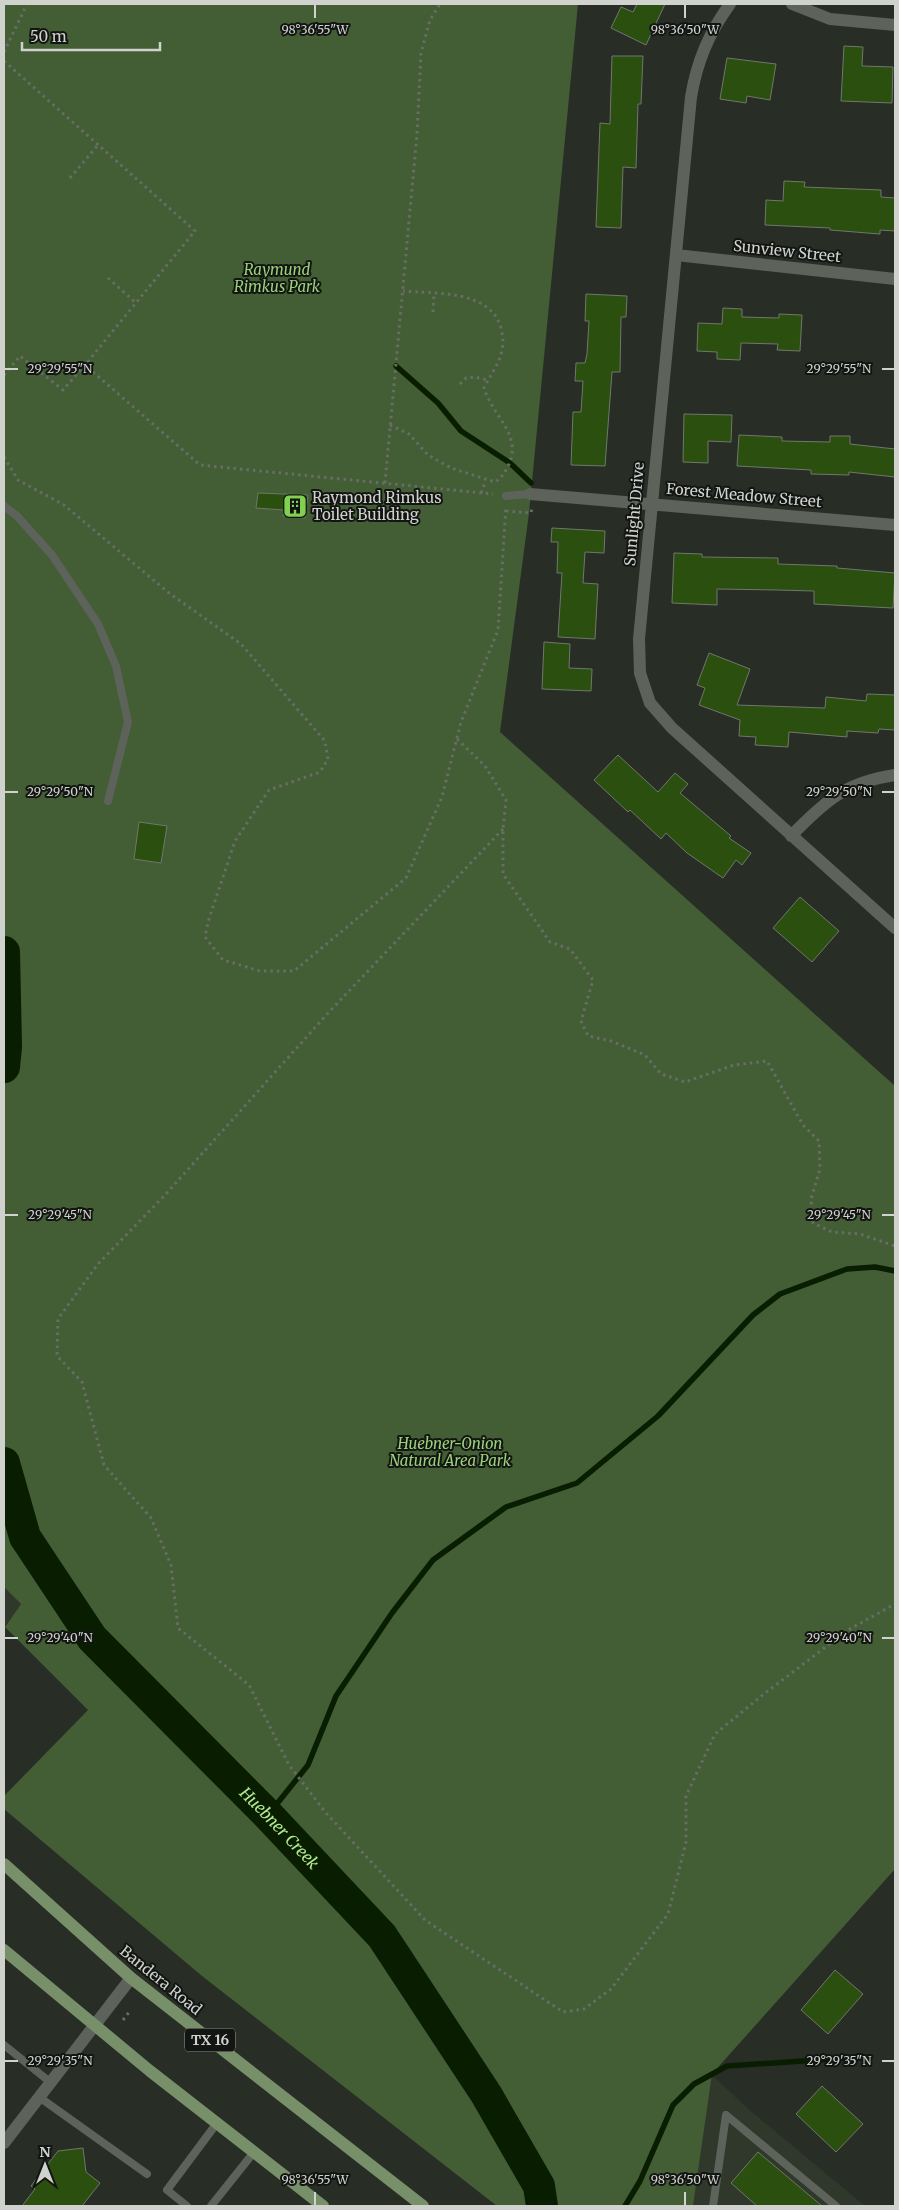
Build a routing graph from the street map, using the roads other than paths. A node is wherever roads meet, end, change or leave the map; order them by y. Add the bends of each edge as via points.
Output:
1 (730, 4) edge
2 (792, 4) edge
3 (895, 25) edge
4 (676, 255) junction
5 (895, 280) edge
6 (530, 494) joint
7 (506, 496) road end
8 (650, 504) junction
9 (4, 506) edge
10 (895, 525) edge
11 (895, 775) edge
12 (108, 801) dead end
13 (791, 836) junction
14 (895, 928) edge
15 (4, 1864) edge
16 (4, 1950) edge
17 (131, 1978) junction
18 (94, 2026) junction
19 (4, 2045) edge
20 (50, 2082) junction
21 (39, 2097) junction
22 (217, 2123) junction
23 (4, 2142) edge
24 (254, 2152) junction
25 (147, 2174) dead end
26 (187, 2206) edge
27 (211, 2206) edge
28 (321, 2206) edge
29 (423, 2206) edge
30 (713, 2206) edge
31 (836, 2206) edge

1 - 4 street, Sunlight Drive via 706,43 694,79
2 - 3 street via 830,19
4 - 5 street, Sunview Street
4 - 8 street, Sunlight Drive
6 - 7 lane
6 - 8 street, Forest Meadow Street
8 - 10 street, Forest Meadow Street
8 - 13 street, Sunlight Drive via 639,639 640,673 650,703 672,728
9 - 12 lane via 52,555 98,624 116,666 128,722
11 - 13 street via 870,779 846,788
13 - 14 street, Sunlight Drive
15 - 17 main road, Bandera Road / TX 16
16 - 18 main road
17 - 18 street
17 - 29 main road, Bandera Road / TX 16
18 - 20 street
18 - 22 main road
19 - 20 lane
20 - 21 street
21 - 23 street
21 - 25 lane
22 - 24 main road
22 - 26 lane via 167,2190
24 - 27 lane
24 - 28 main road
30 - 31 lane via 726,2115

